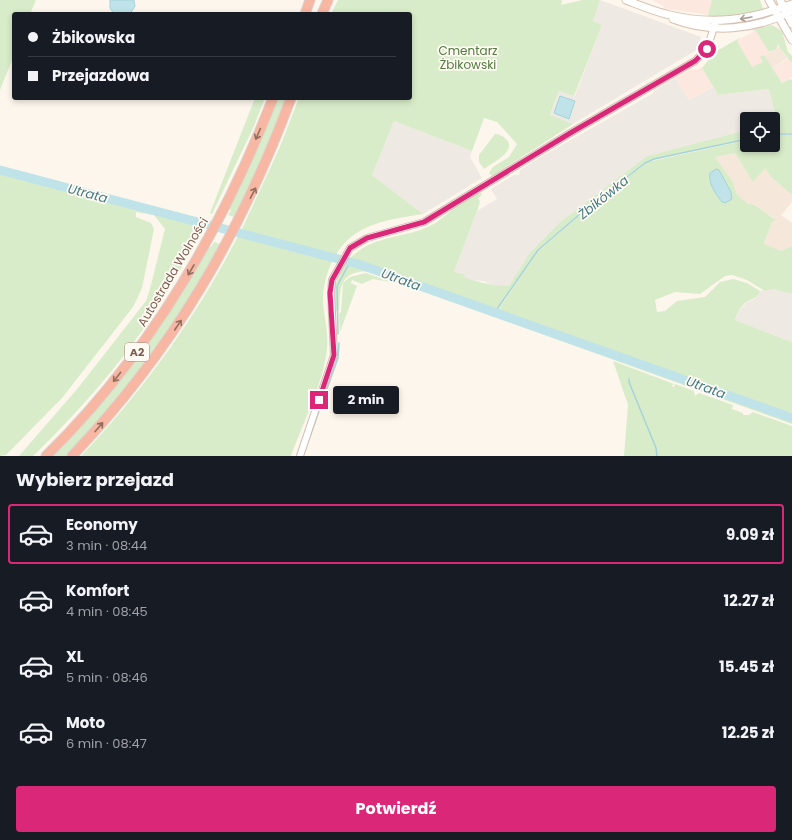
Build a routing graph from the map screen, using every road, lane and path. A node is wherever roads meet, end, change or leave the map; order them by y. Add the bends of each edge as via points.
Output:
1 (310, 0) edge
2 (328, 0) edge
3 (626, 0) edge
4 (769, 0) edge
5 (780, 0) edge
6 (792, 4) edge
7 (787, 11) edge
8 (306, 12) edge
9 (323, 12) edge
10 (666, 14) junction
11 (777, 14) junction
12 (716, 21) junction
13 (792, 24) edge
14 (714, 28) junction
15 (792, 40) edge
16 (272, 100) edge
17 (290, 100) edge
18 (46, 456) edge
19 (72, 456) edge
20 (300, 456) edge

1 - 8 highway
2 - 9 highway
3 - 10 main road
4 - 11 main road
5 - 7 main road
6 - 7 main road
7 - 11 main road
7 - 13 main road
10 - 12 main road
10 - 14 main road via 682,22
11 -> 12 main road
11 - 14 main road via 749,26
11 - 15 main road
12 - 14 street
14 - 20 street via 707,49 695,61 424,222 367,238 350,248 332,280 334,355
16 -> 18 highway, Autostrada Wolności / A2 via 248,160 183,284 140,348 105,393
19 -> 17 highway, A2 via 115,408 164,345 200,290 261,176

